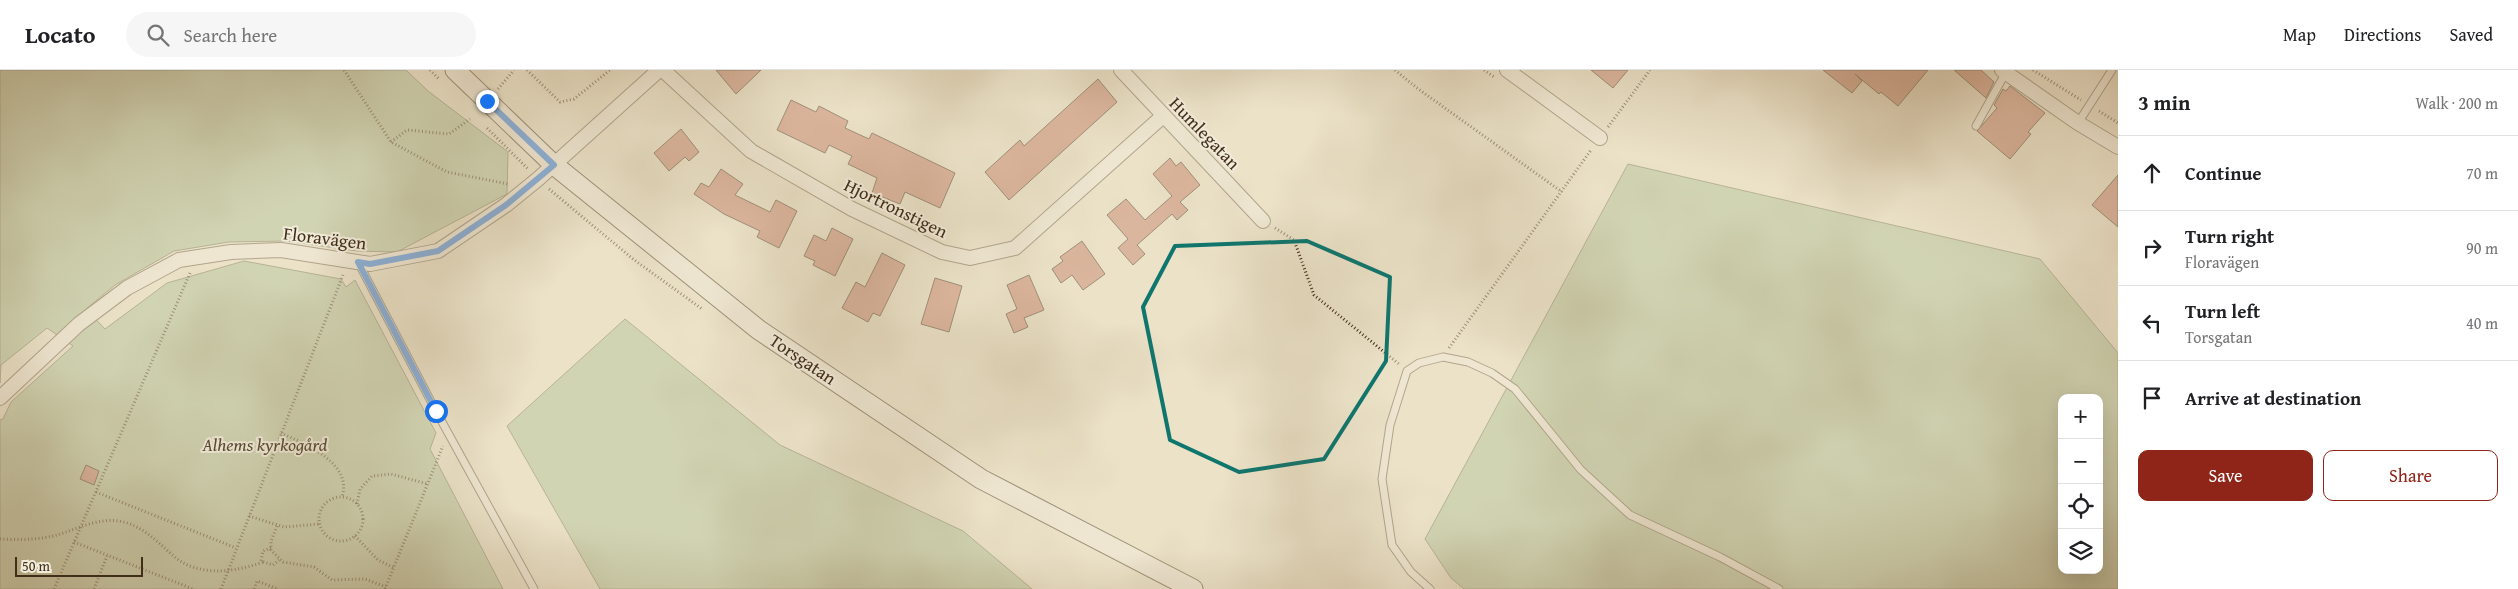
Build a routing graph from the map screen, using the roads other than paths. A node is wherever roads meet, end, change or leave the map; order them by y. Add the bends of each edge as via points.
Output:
1 (455, 70) edge
2 (659, 70) edge
3 (663, 70) edge
4 (1121, 70) edge
5 (1507, 70) edge
6 (2112, 70) edge
7 (2004, 71) edge
8 (1163, 116) junction
9 (2078, 124) junction
10 (1976, 126) dead end
11 (1600, 138) road end
12 (2118, 147) edge
13 (554, 165) junction
14 (1263, 221) road end
15 (353, 261) junction
16 (0, 398) edge
17 (534, 589) edge
18 (1194, 589) edge
19 (1430, 589) edge
20 (1779, 589) edge

1 - 13 main road, Torsgatan
2 - 13 street, Floravägen
3 - 8 street, Hjortronstigen via 751,151 852,209 942,252 970,258 1015,248
4 - 8 street, Humlegatan
5 - 11 street
6 - 9 lane
7 - 9 street
7 - 10 lane
8 - 14 street, Humlegatan
9 - 12 street
13 - 15 street, Floravägen via 506,205 438,251 370,264
13 - 18 main road, Torsgatan via 759,330 982,479
15 - 16 street, Floravägen via 281,250 231,252 179,260 127,288 80,324
15 - 17 lane
19 - 20 lane via 1411,572 1392,544 1382,479 1390,425 1408,371 1419,363 1443,357 1468,362 1515,389 1581,470 1630,515

